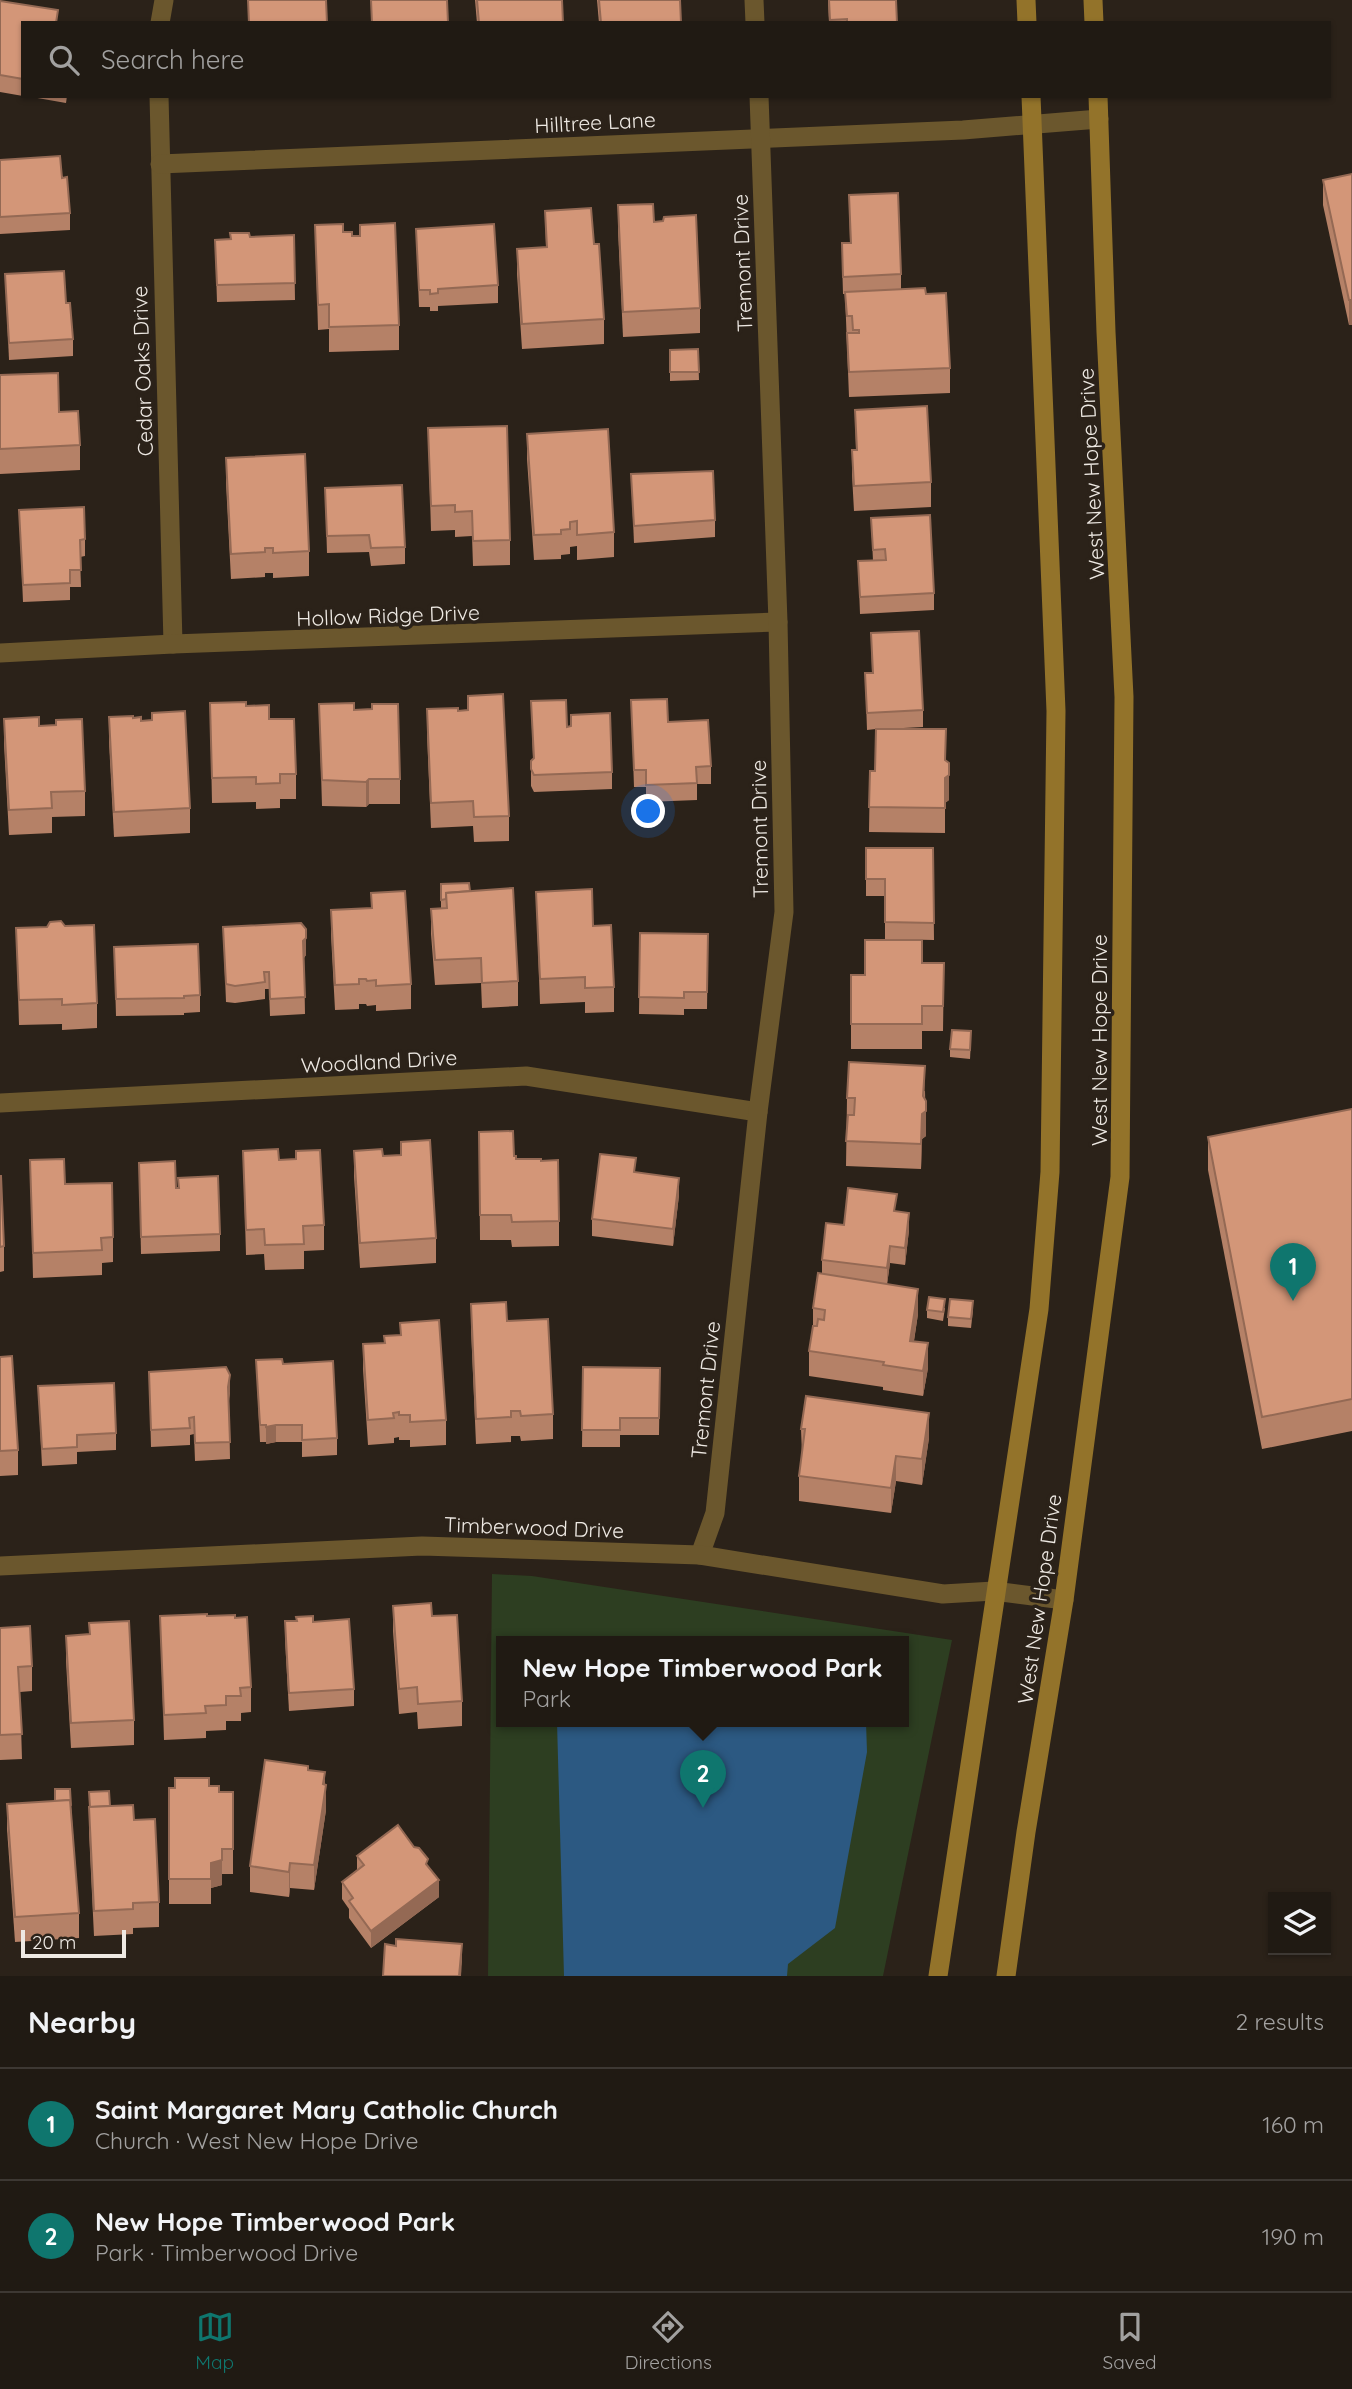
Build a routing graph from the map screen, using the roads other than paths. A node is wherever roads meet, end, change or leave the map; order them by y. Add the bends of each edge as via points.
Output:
1 (164, 0) edge
2 (754, 0) edge
3 (1026, 0) edge
4 (1093, 0) edge
5 (160, 21) edge
6 (755, 21) edge
7 (1027, 21) edge
8 (1094, 21) edge
9 (159, 98) edge
10 (759, 98) edge
11 (1031, 98) edge
12 (1098, 98) edge
13 (1099, 119) junction
14 (1032, 124) junction
15 (761, 138) junction
16 (160, 164) junction
17 (778, 622) junction
18 (173, 644) junction
19 (0, 653) edge
20 (0, 1102) edge
21 (758, 1112) junction
22 (700, 1555) junction
23 (0, 1566) edge
24 (994, 1591) junction
25 (1064, 1600) junction
26 (938, 1976) edge
27 (1006, 1976) edge

1 - 5 street
2 - 6 street
3 - 7 main road
4 - 8 main road
9 - 16 street, Cedar Oaks Drive
10 - 15 street, Tremont Drive
11 - 14 main road, West New Hope Drive
12 - 13 main road, West New Hope Drive
13 - 14 street, Hilltree Lane
13 - 25 main road, West New Hope Drive via 1124,697 1121,1177
14 - 15 street, Hilltree Lane
14 - 24 main road, West New Hope Drive via 1056,711 1050,1172 1039,1309
15 - 16 street, Hilltree Lane
15 - 17 street, Tremont Drive
16 - 18 street, Cedar Oaks Drive
17 - 18 street, Hollow Ridge Drive
17 - 21 street, Tremont Drive via 784,912
18 - 19 street, Hollow Ridge Drive
20 - 21 street, Woodland Drive via 526,1076
21 - 22 street, Tremont Drive via 715,1513
22 - 23 street, Timberwood Drive via 422,1546
22 - 24 street, Timberwood Drive via 943,1594
24 - 25 street, Timberwood Drive
24 - 26 main road, West New Hope Drive
25 - 27 main road, West New Hope Drive

